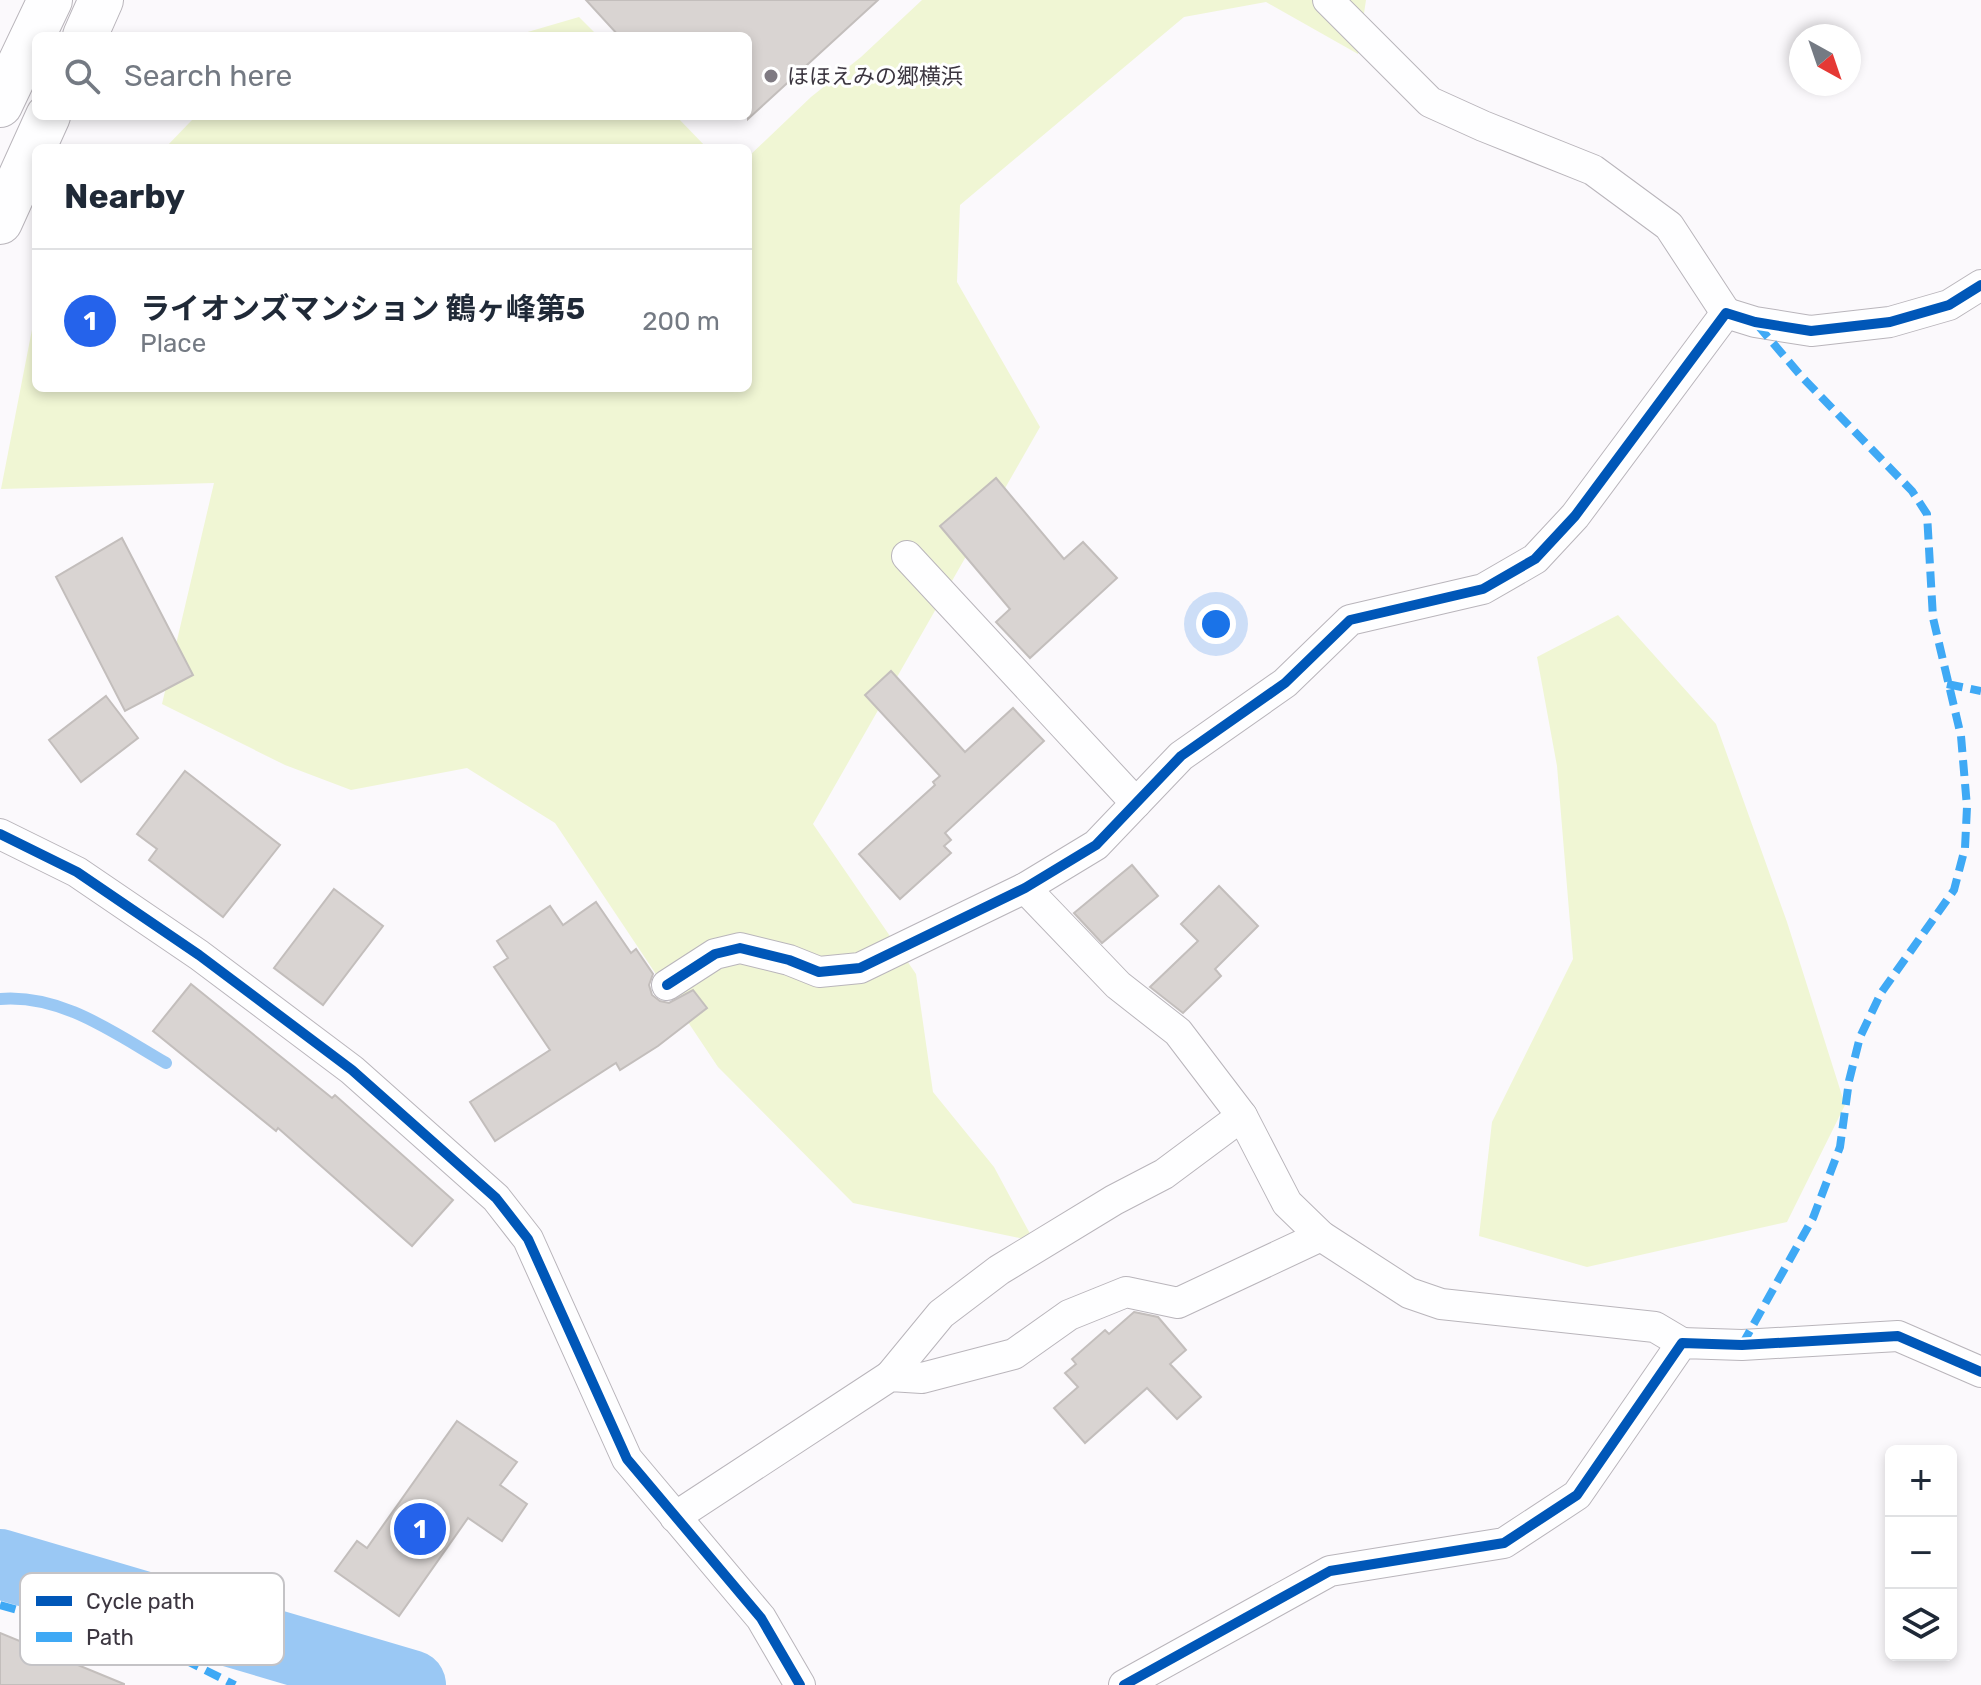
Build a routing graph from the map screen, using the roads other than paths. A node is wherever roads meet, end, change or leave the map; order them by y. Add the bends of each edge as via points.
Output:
1 (50, 0) edge
2 (101, 0) edge
3 (1328, 0) edge
4 (35, 32) edge
5 (87, 32) edge
6 (32, 38) edge
7 (0, 105) edge
8 (46, 120) edge
9 (35, 144) edge
10 (32, 151) edge
11 (0, 222) edge
12 (1981, 285) edge
13 (1726, 313) junction
14 (907, 556) dead end
15 (1136, 803) junction
16 (0, 834) edge
17 (1025, 888) junction
18 (667, 985) dead end
19 (1242, 1116) junction
20 (1321, 1236) junction
21 (1682, 1343) junction
22 (1981, 1372) edge
23 (890, 1376) junction
24 (675, 1517) junction
25 (800, 1685) edge
26 (1124, 1685) edge

1 - 4 main road
2 - 5 main road
3 - 13 street via 1430,102 1593,170 1669,226
6 - 7 main road
8 - 9 main road
10 - 11 main road
12 - 13 street via 1949,305 1890,322 1811,331
13 - 15 street via 1575,516 1535,559 1483,589 1350,620 1285,683 1181,756
14 - 15 street
15 - 17 street via 1096,845
16 - 24 street via 77,872 199,955 352,1070 496,1198 528,1239 627,1459
17 - 18 street via 860,968 819,972 740,948 715,954
17 - 19 street via 1118,985 1178,1032
19 - 20 street via 1287,1203
19 - 23 street via 1164,1174 999,1270 941,1314
20 - 21 street via 1409,1293 1441,1304 1655,1327
20 - 23 street via 1178,1303 1126,1292 1069,1315 1014,1354 922,1378
21 - 22 street via 1898,1336
21 - 26 street via 1577,1495 1504,1543 1330,1571
23 - 24 street
24 - 25 street via 761,1618

